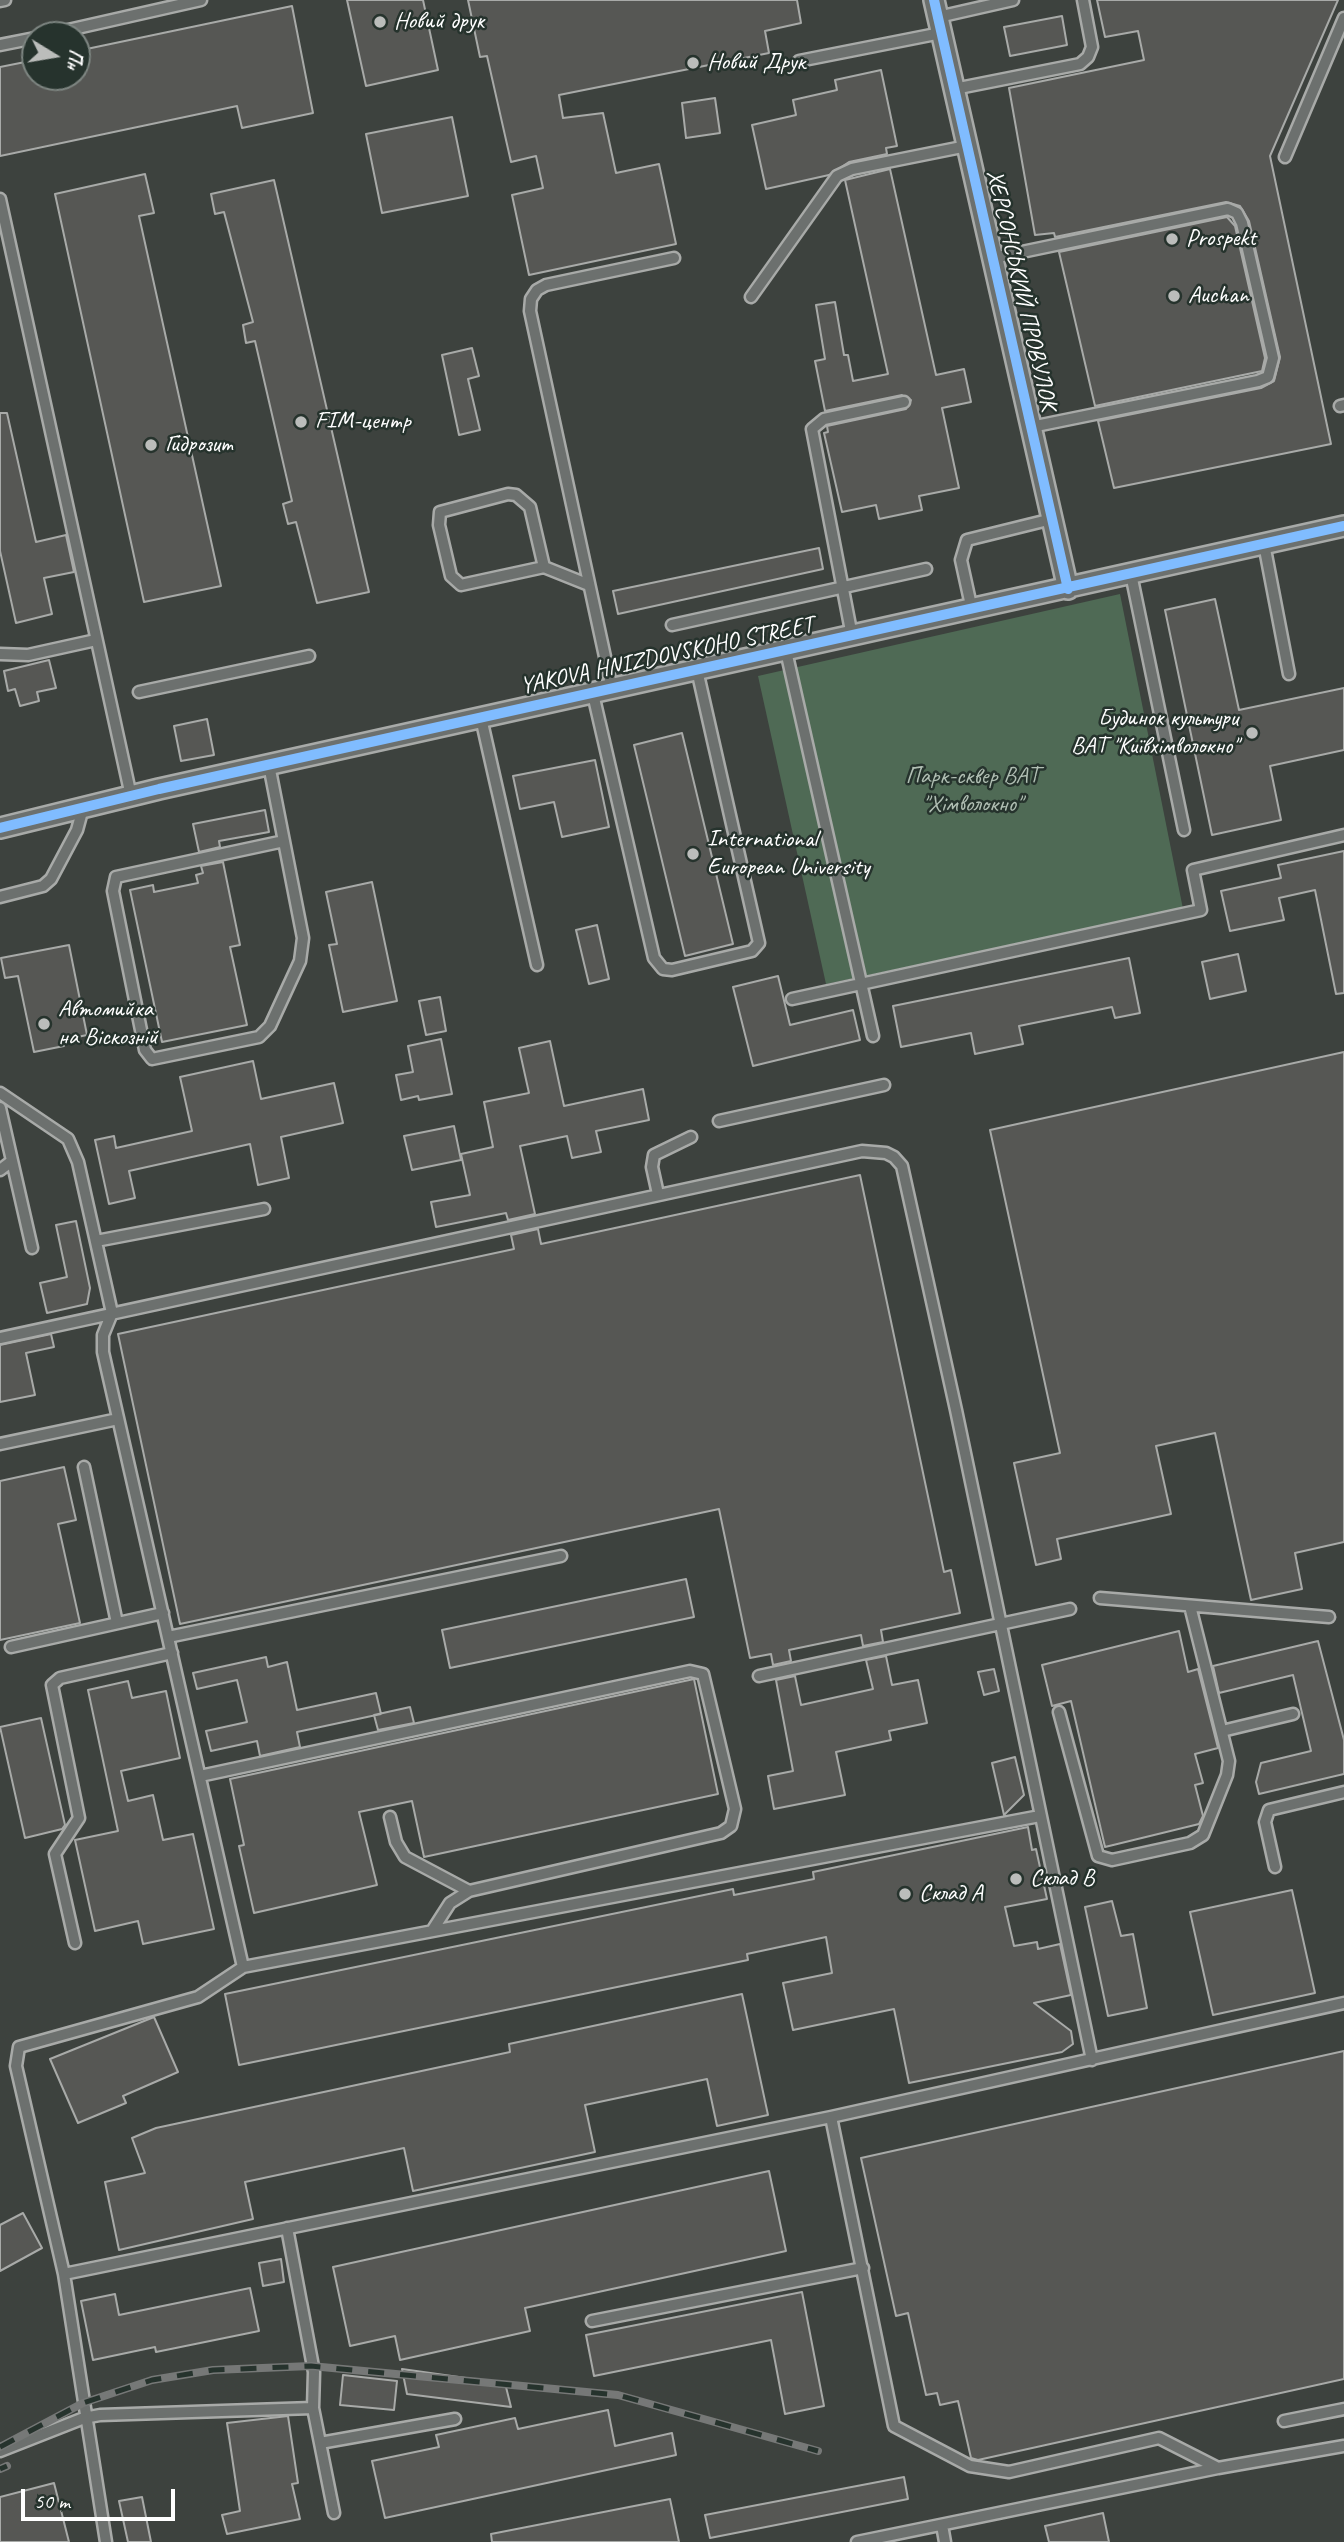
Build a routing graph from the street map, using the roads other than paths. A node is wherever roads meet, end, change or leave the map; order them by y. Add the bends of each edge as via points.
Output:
1 (201, 0) edge
2 (1013, 0) edge
3 (1083, 0) edge
4 (938, 17) edge
5 (1344, 18) edge
6 (91, 25) edge
7 (21, 41) edge
8 (0, 46) edge
9 (799, 61) dead end
10 (954, 89) junction
11 (967, 146) junction
12 (1285, 157) dead end
13 (0, 200) edge
14 (674, 258) dead end
15 (993, 258) junction
16 (751, 297) dead end
17 (904, 402) dead end
18 (1031, 427) junction
19 (1052, 519) junction
20 (1344, 526) edge
21 (1264, 544) junction
22 (544, 567) junction
23 (926, 569) dead end
24 (1131, 574) junction
25 (589, 584) junction
26 (843, 587) junction
27 (1068, 589) junction
28 (972, 610) junction
29 (672, 625) dead end
30 (852, 636) junction
31 (96, 640) junction
32 (786, 651) junction
33 (0, 654) edge
34 (309, 656) dead end
35 (697, 670) junction
36 (1289, 674) dead end
37 (602, 691) junction
38 (139, 692) dead end
39 (481, 718) junction
40 (269, 765) junction
41 (131, 796) junction
42 (83, 808) junction
43 (0, 828) edge
44 (1184, 830) dead end
45 (1344, 835) edge
46 (284, 841) junction
47 (0, 897) edge
48 (537, 965) dead end
49 (862, 983) junction
50 (792, 999) dead end
51 (873, 1036) dead end
52 (884, 1085) dead end
53 (0, 1093) edge
54 (0, 1108) edge
55 (719, 1121) dead end
56 (691, 1137) dead end
57 (12, 1161) junction
58 (0, 1170) edge
59 (658, 1194) junction
60 (264, 1209) dead end
61 (96, 1241) junction
62 (32, 1248) dead end
63 (112, 1313) junction
64 (0, 1338) edge
65 (118, 1419) junction
66 (0, 1444) edge
67 (84, 1467) dead end
68 (561, 1556) dead end
69 (1100, 1598) dead end
70 (1190, 1606) junction
71 (1070, 1609) dead end
72 (163, 1613) junction
73 (1329, 1617) dead end
74 (117, 1623) junction
75 (1000, 1624) junction
76 (169, 1637) junction
77 (11, 1647) dead end
78 (172, 1653) junction
79 (760, 1676) dead end
80 (1059, 1712) dead end
81 (1293, 1714) dead end
82 (1222, 1731) junction
83 (200, 1776) junction
84 (1344, 1792) edge
85 (390, 1816) dead end
86 (1040, 1816) junction
87 (1275, 1867) dead end
88 (469, 1891) junction
89 (432, 1931) junction
90 (75, 1943) dead end
91 (243, 1967) junction
92 (1344, 2003) edge
93 (1092, 2060) junction
94 (831, 2117) junction
95 (287, 2228) junction
96 (863, 2268) junction
97 (64, 2274) junction
98 (592, 2322) dead end
99 (313, 2408) junction
100 (1344, 2409) edge
101 (85, 2418) junction
102 (455, 2419) dead end
103 (1284, 2421) dead end
104 (320, 2443) junction
105 (1344, 2446) edge
106 (0, 2451) edge
107 (1218, 2468) junction
108 (334, 2513) dead end
109 (942, 2525) junction
110 (106, 2542) edge
111 (857, 2542) edge
112 (945, 2542) edge

1 - 6 lane
2 - 4 lane
3 - 10 lane via 1092,47 1080,64
4 - 9 lane
4 - 10 street, ХЕРСОНСЬКИЙ ПРОВУЛОК
5 - 12 lane
7 - 8 lane
10 - 11 street, ХЕРСОНСЬКИЙ ПРОВУЛОК
11 - 15 street, ХЕРСОНСЬКИЙ ПРОВУЛОК
11 - 16 lane via 837,176
13 - 31 lane
14 - 25 lane via 546,285 531,299
15 - 18 street, ХЕРСОНСЬКИЙ ПРОВУЛОК
15 - 18 lane via 1228,209 1237,213 1242,223 1273,358 1268,377 1258,381
17 - 26 lane via 824,419 812,429
18 - 19 street, ХЕРСОНСЬКИЙ ПРОВУЛОК
19 - 27 street, ХЕРСОНСЬКИЙ ПРОВУЛОК
19 - 28 lane via 967,540 961,560
20 - 21 street, YAKOVA HNIZDOVSKOHO STREET
21 - 24 street, YAKOVA HNIZDOVSKOHO STREET
21 - 36 lane
22 - 22 lane via 461,585 451,576 440,512 516,495 530,507
22 - 25 lane
23 - 26 lane
24 - 27 street, YAKOVA HNIZDOVSKOHO STREET
24 - 44 lane
25 - 37 lane
26 - 29 lane
26 - 30 lane
27 - 28 street, YAKOVA HNIZDOVSKOHO STREET
28 - 30 street, YAKOVA HNIZDOVSKOHO STREET
30 - 32 street, YAKOVA HNIZDOVSKOHO STREET
31 - 33 lane via 28,655
31 - 41 lane
32 - 35 street, YAKOVA HNIZDOVSKOHO STREET
32 - 49 lane
34 - 38 lane
35 - 37 street, YAKOVA HNIZDOVSKOHO STREET
35 - 37 lane via 758,943 752,951 672,970 663,969 654,958
37 - 39 street, YAKOVA HNIZDOVSKOHO STREET
39 - 40 street, YAKOVA HNIZDOVSKOHO STREET
39 - 48 lane
40 - 41 street, YAKOVA HNIZDOVSKOHO STREET
40 - 46 lane
41 - 42 street, YAKOVA HNIZDOVSKOHO STREET
42 - 43 street, YAKOVA HNIZDOVSKOHO STREET
42 - 47 lane via 77,830 51,879 43,886
45 - 49 lane via 1193,870 1200,909
46 - 46 lane via 304,944 270,1026 252,1040 152,1059 145,1050 113,891 116,877
49 - 50 lane
49 - 51 lane
52 - 55 lane
53 - 61 lane via 68,1139
54 - 57 lane
56 - 59 lane via 654,1155
57 - 58 lane
57 - 62 lane
59 - 63 lane
59 - 75 lane via 862,1150 886,1153 899,1161
60 - 61 lane
61 - 63 lane
63 - 64 lane
63 - 65 lane via 102,1344
65 - 66 lane
65 - 72 lane
67 - 74 lane
68 - 76 lane
69 - 70 lane
70 - 73 lane
70 - 82 lane
71 - 75 lane
72 - 74 lane
72 - 76 lane
74 - 77 lane
75 - 79 lane
75 - 86 lane
76 - 78 lane
78 - 83 lane
78 - 90 lane via 60,1678 52,1685 79,1818 55,1854
80 - 82 lane via 1093,1849 1104,1860 1190,1843 1203,1835 1229,1767
81 - 82 lane
83 - 88 lane via 690,1671 703,1674 735,1809 731,1826 721,1833
83 - 91 lane
84 - 87 lane via 1269,1810 1265,1822
85 - 88 lane via 405,1857
86 - 89 lane
86 - 93 lane
88 - 89 lane via 450,1903
89 - 91 lane
91 - 97 lane via 198,1997 19,2047 16,2066
92 - 93 lane
93 - 94 lane
94 - 95 lane
94 - 96 lane
95 - 97 lane
95 - 99 lane via 313,2372
96 - 98 lane
96 - 107 lane via 894,2427 970,2466 1009,2472 1159,2438
97 - 101 lane
99 - 101 lane
99 - 104 lane
100 - 103 lane
101 - 106 lane
101 - 110 lane
102 - 104 lane
104 - 108 lane
105 - 107 lane
107 - 109 lane
109 - 111 lane
109 - 112 lane

